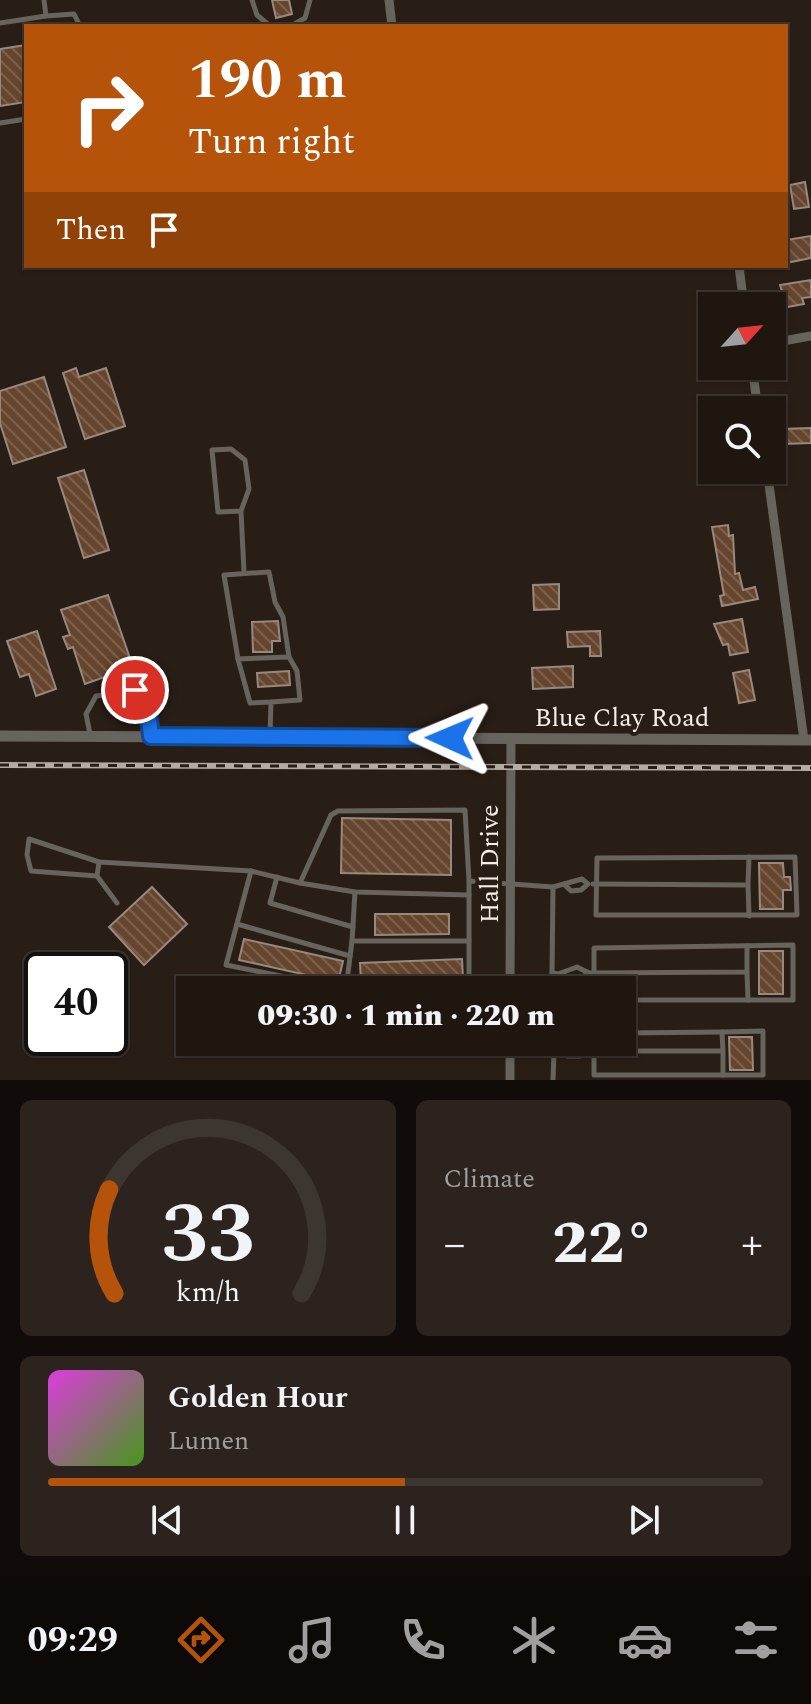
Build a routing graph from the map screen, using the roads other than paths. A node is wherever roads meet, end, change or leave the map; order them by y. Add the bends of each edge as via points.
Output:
1 (44, 0) edge
2 (252, 0) edge
3 (310, 0) edge
4 (389, 0) edge
5 (46, 16) junction
6 (0, 23) edge
7 (79, 24) edge
8 (268, 24) edge
9 (294, 24) edge
10 (392, 24) edge
11 (24, 119) edge
12 (0, 123) edge
13 (739, 268) edge
14 (742, 292) edge
15 (811, 336) edge
16 (786, 340) edge
17 (769, 484) edge
18 (241, 511) junction
19 (244, 572) junction
20 (289, 657) junction
21 (238, 659) junction
22 (271, 702) junction
23 (0, 736) edge
24 (90, 736) junction
25 (151, 736) junction
26 (270, 736) junction
27 (511, 738) junction
28 (808, 740) edge
29 (749, 857) junction
30 (99, 862) junction
31 (251, 871) junction
32 (97, 876) junction
33 (277, 877) junction
34 (469, 881) junction
35 (300, 883) junction
36 (511, 883) junction
37 (564, 884) junction
38 (591, 884) junction
39 (748, 885) junction
40 (553, 887) junction
41 (355, 892) junction
42 (469, 895) junction
43 (117, 903) dead end
44 (749, 916) junction
45 (237, 924) junction
46 (353, 927) junction
47 (352, 941) junction
48 (469, 941) junction
49 (747, 946) junction
50 (350, 956) junction
51 (747, 972) junction
52 (555, 973) junction
53 (592, 973) junction
54 (281, 976) edge
55 (348, 976) edge
56 (469, 976) edge
57 (510, 976) edge
58 (554, 976) edge
59 (592, 976) edge
60 (636, 1000) edge
61 (748, 1000) junction
62 (722, 1032) junction
63 (636, 1033) edge
64 (636, 1051) edge
65 (723, 1051) junction
66 (510, 1056) edge
67 (554, 1056) edge
68 (594, 1056) edge
69 (723, 1075) junction
70 (510, 1080) edge
71 (553, 1080) edge

1 - 5 lane
2 - 8 lane
3 - 9 lane via 305,18
4 - 10 street
5 - 6 lane
5 - 7 lane via 74,14
11 - 12 lane
13 - 14 street
15 - 16 street
17 - 28 street
18 - 18 lane via 249,489 245,460 231,449 212,450 218,512
18 - 19 lane
19 - 20 lane via 269,572
19 - 21 lane via 224,575
20 - 21 lane
20 - 22 lane via 297,671 300,700
21 - 22 lane via 250,703
22 - 26 lane
23 - 24 street, Blue Clay Road
24 - 25 street, Blue Clay Road
24 - 25 lane via 86,714 96,696 135,690 147,703
25 - 26 street, Blue Clay Road
26 - 27 street, Blue Clay Road
27 - 28 street, Blue Clay Road
27 - 36 street, Hall Drive
29 - 38 lane via 597,858
29 - 39 lane
29 - 44 lane via 795,857 797,915
30 - 31 lane
30 - 32 lane
30 - 32 lane via 29,839 31,871
31 - 33 lane
31 - 45 lane
32 - 43 lane
33 - 35 lane
33 - 46 lane via 270,903
34 - 35 lane via 465,810 338,811 331,815
34 - 36 lane
34 - 42 lane
35 - 41 lane
36 - 40 lane
36 - 57 street, Hall Drive
37 - 38 lane via 582,879
37 - 38 lane via 571,891
37 - 40 lane
38 - 39 lane
38 - 44 lane via 596,915
39 - 44 lane
40 - 52 lane
41 - 42 lane
41 - 46 lane
42 - 48 lane
45 - 50 lane
45 - 54 lane via 226,965
46 - 47 lane
47 - 48 lane
47 - 50 lane
48 - 56 lane
49 - 51 lane
49 - 53 lane via 594,948
49 - 61 lane via 793,945 793,1000
50 - 55 lane
51 - 53 lane
51 - 61 lane
52 - 53 lane via 577,967
52 - 53 lane via 564,979
52 - 58 lane
53 - 59 lane
60 - 61 lane
62 - 63 lane
62 - 65 lane
62 - 69 lane via 763,1031 763,1075
64 - 65 lane
65 - 69 lane
66 - 70 street
67 - 71 lane
68 - 69 lane via 594,1075

